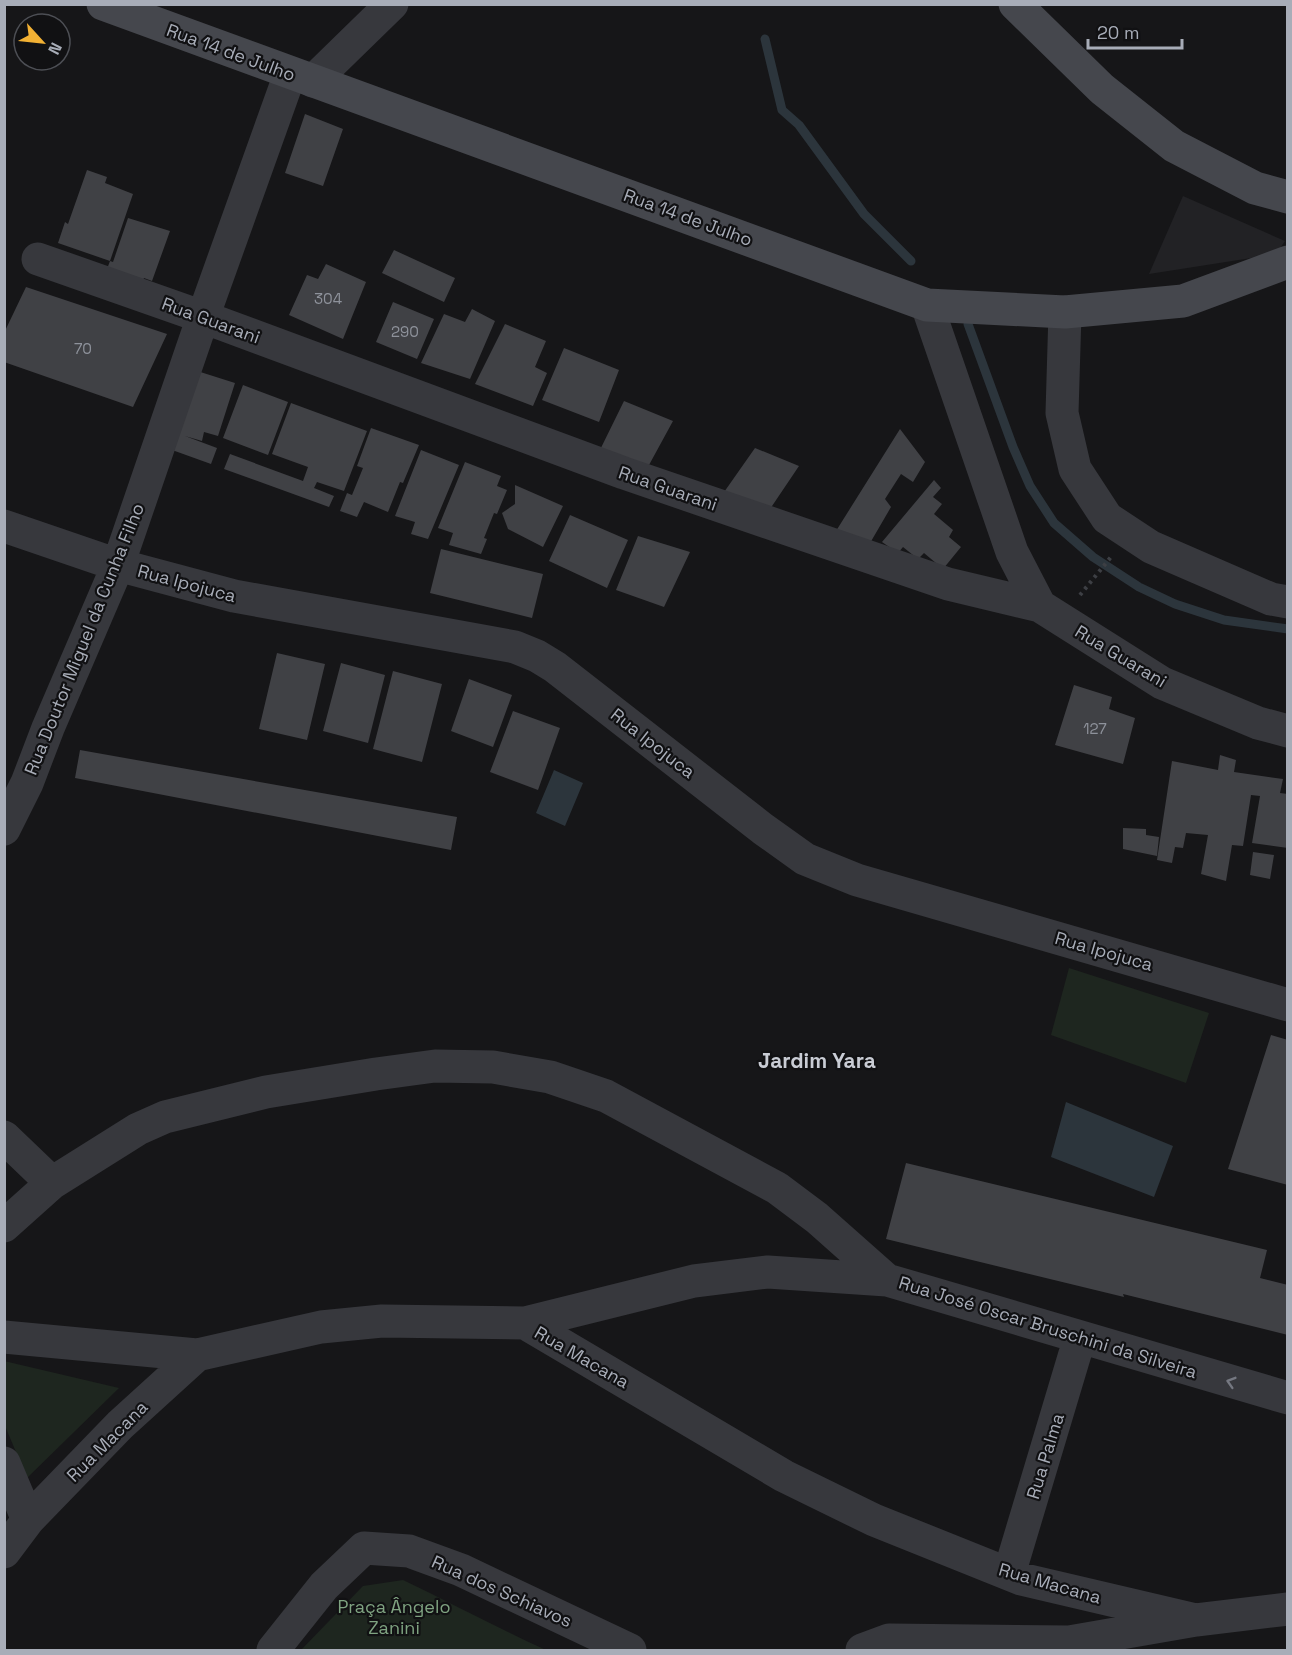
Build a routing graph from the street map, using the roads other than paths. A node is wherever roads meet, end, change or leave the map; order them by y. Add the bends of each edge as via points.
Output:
1 (103, 4) edge
2 (392, 4) edge
3 (1015, 4) edge
4 (301, 77) junction
5 (1287, 196) edge
6 (38, 259) dead end
7 (1287, 262) edge
8 (927, 305) junction
9 (1065, 312) junction
10 (203, 317) junction
11 (4, 526) edge
12 (118, 565) junction
13 (1287, 602) edge
14 (1040, 606) junction
15 (1287, 708) edge
16 (1273, 727) edge
17 (4, 829) edge
18 (1287, 1005) edge
19 (4, 1137) edge
20 (52, 1183) junction
21 (4, 1226) edge
22 (887, 1280) junction
23 (525, 1323) junction
24 (4, 1337) edge
25 (1080, 1337) junction
26 (197, 1355) junction
27 (1287, 1398) edge
28 (4, 1463) edge
29 (28, 1520) junction
30 (4, 1552) edge
31 (1009, 1574) junction
32 (1287, 1609) edge
33 (1196, 1620) junction
34 (273, 1650) edge
35 (630, 1650) edge
36 (862, 1650) edge

1 - 4 street, Rua 14 de Julho
2 - 4 street
3 - 5 street via 1102,89 1174,146 1255,188
4 - 8 street, Rua 14 de Julho
4 - 10 street, Rua Doutor Miguel da Cunha Filho
6 - 10 street, Rua Guarani
7 - 9 street, Rua 14 de Julho via 1184,301
8 - 9 street, Rua 14 de Julho
8 - 14 street via 1012,552
9 - 13 street via 1062,413 1075,469 1107,518 1151,547 1271,599
10 - 12 street, Rua Doutor Miguel da Cunha Filho
10 - 14 street, Rua Guarani via 635,477 948,584
11 - 12 street, Rua Ipojuca
12 - 17 street, Rua Doutor Miguel da Cunha Filho
12 - 18 street, Rua Ipojuca via 234,596 515,647 555,667 804,859 857,880
14 - 16 street, Rua Guarani via 1162,683
15 - 16 street
19 - 20 street
20 - 21 street, Rua José Oscar Bruschini da Silveira
20 - 22 street, Rua José Oscar Bruschini da Silveira via 138,1129 165,1117 266,1092 376,1074 435,1066 493,1066 550,1077 606,1096 777,1188
22 - 23 street via 757,1273 694,1281
22 - 25 street, Rua José Oscar Bruschini da Silveira
23 - 26 street, Rua Macana via 382,1322 321,1327
23 - 31 street, Rua Macana via 784,1476 874,1520
24 - 26 street
27 -> 25 street, Rua José Oscar Bruschini da Silveira
25 - 31 street, Rua Palma
26 - 29 street, Rua Macana via 120,1425
28 - 29 street
29 - 30 street, Rua Macana
31 - 33 street, Rua Macana
32 - 33 street
33 - 36 street via 1069,1642 889,1640
34 - 35 street, Rua dos Schiavos via 324,1586 364,1548 410,1551 461,1569

